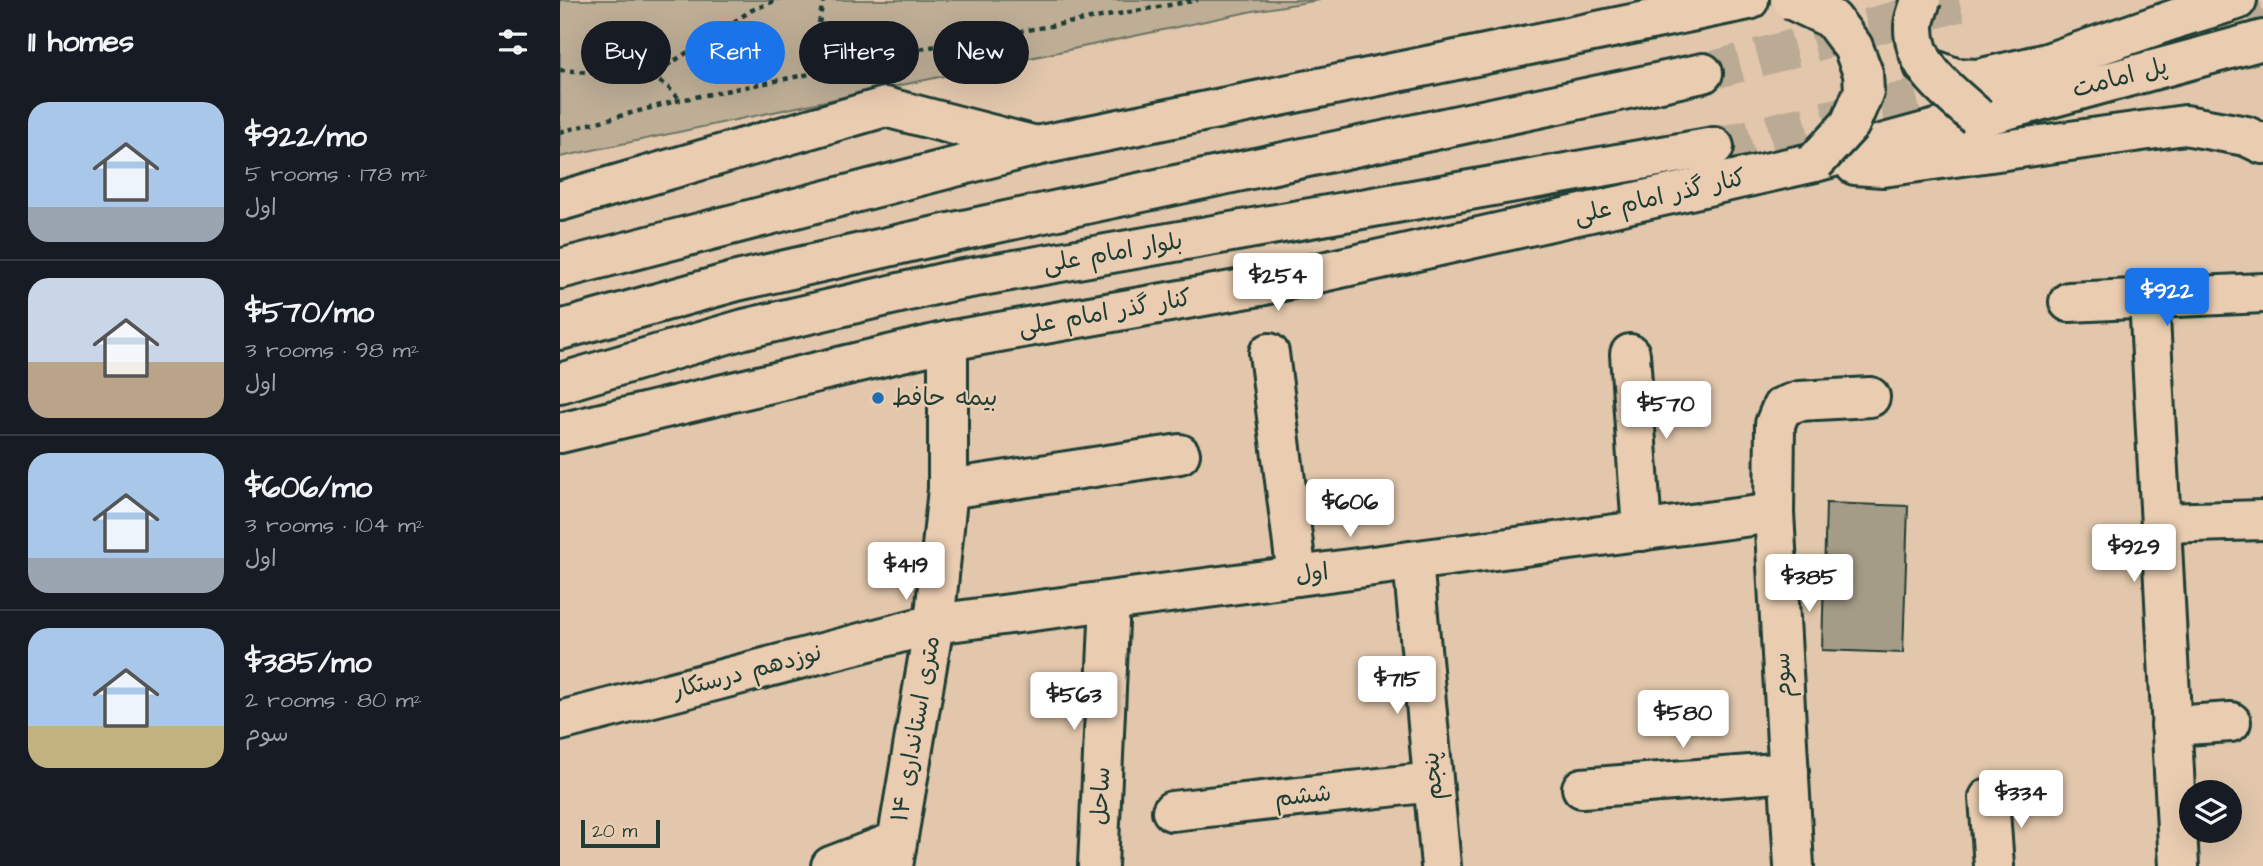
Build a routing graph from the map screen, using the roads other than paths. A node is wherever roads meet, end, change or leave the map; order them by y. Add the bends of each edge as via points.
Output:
1 (1749, 0) edge
2 (1792, 0) edge
3 (1942, 0) edge
4 (2237, 0) edge
5 (1917, 12) edge
6 (2263, 40) edge
7 (1924, 66) junction
8 (1703, 73) tunnel mouth
9 (1977, 117) junction
10 (2263, 144) edge
11 (1036, 146) junction
12 (1714, 146) tunnel mouth
13 (1815, 162) junction
14 (560, 201) edge
15 (560, 269) edge
16 (2263, 293) edge
17 (2149, 299) junction
18 (2069, 302) dead end
19 (744, 329) junction
20 (560, 330) edge
21 (948, 341) junction
22 (1269, 353) dead end
23 (1630, 354) dead end
24 (560, 383) edge
25 (1870, 397) dead end
26 (560, 405) edge
27 (560, 433) edge
28 (1180, 454) dead end
29 (948, 489) junction
30 (1774, 513) junction
31 (2263, 520) edge
32 (2161, 523) junction
33 (1642, 531) junction
34 (1413, 561) junction
35 (1297, 576) junction
36 (1110, 601) junction
37 (934, 624) junction
38 (560, 721) edge
39 (2231, 722) dead end
40 (2171, 726) junction
41 (1788, 772) junction
42 (1433, 782) junction
43 (1582, 788) dead end
44 (1989, 798) dead end
45 (1172, 811) dead end
46 (895, 854) edge
47 (831, 866) edge
48 (1098, 866) edge
49 (1441, 866) edge
50 (1794, 866) edge
51 (1994, 866) edge
52 (2179, 866) edge

1 - 11 main road
2 - 13 main road, bridge via 1832,19 1853,47 1863,73 1864,91 1850,124
3 - 5 main road
4 - 7 main road via 2047,62 1978,79 1955,78
5 - 7 main road, bridge via 1916,48
6 - 9 main road, پل امامت
7 - 9 main road, bridge
8 - 20 main road, بلوار امام علی via 932,237 737,281
9 - 13 main road, کنار گذر امام علی
10 - 13 main road via 2246,136 2185,125 1883,167
11 - 14 main road via 885,107
11 - 15 main road
12 - 19 main road, بلوار امام علی via 947,282
13 - 21 main road, کنار گذر امام علی via 1260,286
16 - 17 main road
17 - 18 main road
17 - 32 main road
19 - 24 main road, بلوار امام علی
19 - 26 main road
21 - 27 main road, کنار گذر امام علی
21 - 29 main road, ۱۴ متری استانداری
22 - 35 main road
23 - 33 main road
25 - 30 main road, سوم via 1799,401 1782,407 1775,424
28 - 29 main road
29 - 37 main road, ۱۴ متری استانداری
30 - 33 main road, اول
30 - 41 main road, سوم
31 - 32 main road
32 - 40 main road
33 - 34 main road, اول
34 - 35 main road, اول
34 - 42 main road, پنجم
35 - 36 main road, اول
36 - 37 main road, اول
36 - 48 main road, ساحل
37 - 38 main road, نوزدهم درستکار
37 - 46 main road, ۱۴ متری استانداری
39 - 40 main road
40 - 52 main road
41 - 43 main road
41 - 50 main road, سوم
42 - 45 main road, ششم
42 - 49 main road, پنجم
44 - 51 main road
46 - 47 main road

